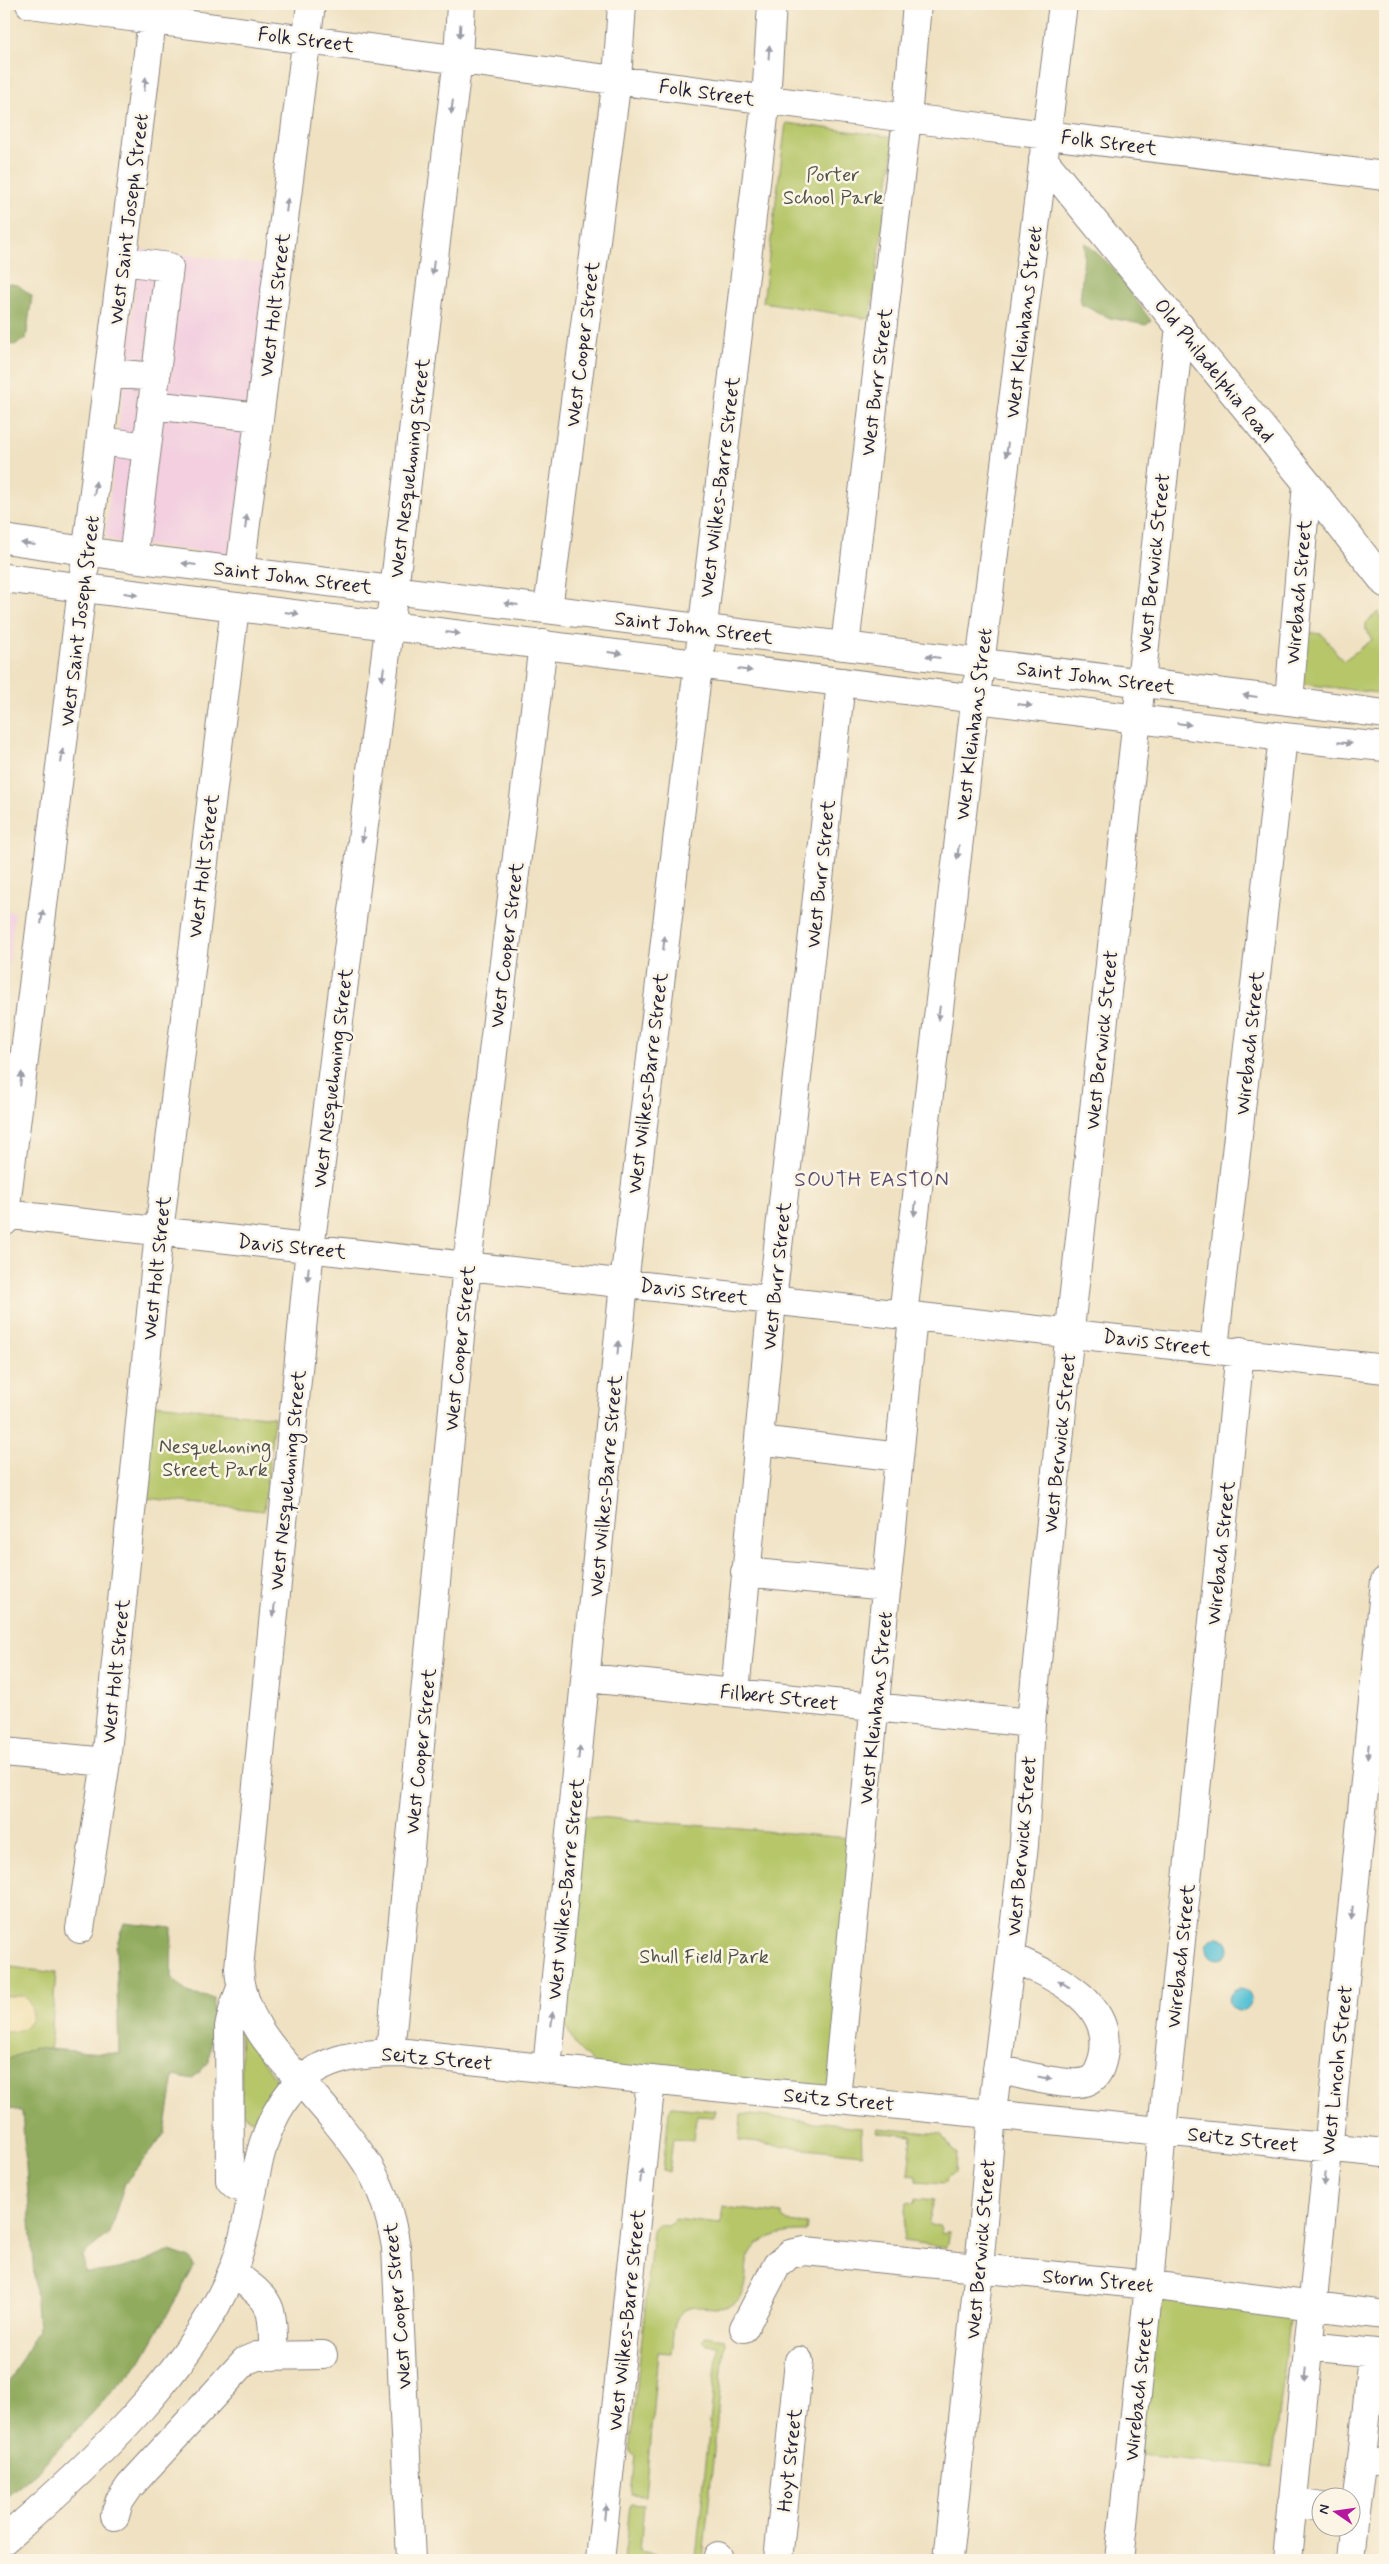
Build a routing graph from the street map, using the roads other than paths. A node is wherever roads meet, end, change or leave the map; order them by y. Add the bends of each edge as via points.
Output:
1 (30, 4) edge
2 (311, 4) edge
3 (461, 4) edge
4 (622, 4) edge
5 (772, 4) edge
6 (917, 4) edge
7 (1063, 4) edge
8 (153, 12) edge
9 (308, 39) junction
10 (458, 58) junction
11 (617, 79) junction
12 (766, 100) junction
13 (907, 118) junction
14 (1044, 146) junction
15 (1385, 176) edge
16 (123, 261) junction
17 (1180, 326) junction
18 (109, 373) junction
19 (156, 377) junction
20 (152, 405) junction
21 (259, 417) junction
22 (101, 442) junction
23 (147, 447) junction
24 (1307, 483) junction
25 (4, 539) edge
26 (87, 551) junction
27 (133, 558) junction
28 (240, 570) junction
29 (4, 578) edge
30 (1385, 583) edge
31 (82, 589) junction
32 (394, 590) junction
33 (235, 607) junction
34 (548, 609) junction
35 (389, 625) junction
36 (702, 628) junction
37 (543, 644) junction
38 (845, 646) junction
39 (981, 663) junction
40 (697, 664) junction
41 (841, 682) junction
42 (1140, 683) junction
43 (976, 699) junction
44 (1289, 700) junction
45 (1385, 714) edge
46 (1136, 718) junction
47 (1283, 737) junction
48 (1385, 747) edge
49 (4, 1217) edge
50 (159, 1232) junction
51 (310, 1248) junction
52 (467, 1265) junction
53 (624, 1283) junction
54 (772, 1301) junction
55 (908, 1315) junction
56 (1070, 1332) junction
57 (1227, 1350) junction
58 (1385, 1368) edge
59 (759, 1440) junction
60 (898, 1457) junction
61 (745, 1572) junction
62 (1385, 1580) edge
63 (887, 1586) junction
64 (587, 1678) junction
65 (735, 1692) junction
66 (875, 1706) junction
67 (1031, 1723) junction
68 (4, 1752) edge
69 (106, 1762) junction
70 (80, 1929) dead end
71 (1010, 1956) junction
72 (241, 1988) junction
73 (390, 2052) junction
74 (547, 2068) junction
75 (997, 2069) junction
76 (651, 2080) junction
77 (300, 2081) junction
78 (836, 2099) junction
79 (992, 2113) junction
80 (1162, 2130) junction
81 (1328, 2148) junction
82 (1385, 2153) edge
83 (253, 2190) junction
84 (979, 2269) junction
85 (232, 2273) junction
86 (1149, 2285) junction
87 (1312, 2306) junction
88 (1385, 2315) edge
89 (744, 2328) dead end
90 (1308, 2346) junction
91 (1378, 2353) edge
92 (323, 2355) dead end
93 (273, 2356) junction
94 (799, 2361) dead end
95 (1374, 2461) edge
96 (1362, 2489) edge
97 (1292, 2503) junction
98 (1312, 2506) edge
99 (115, 2516) dead end
100 (1351, 2536) edge
101 (4, 2540) edge
102 (411, 2560) edge
103 (600, 2560) edge
104 (778, 2560) edge
105 (948, 2560) edge
106 (1119, 2560) edge
107 (1287, 2560) edge
108 (1350, 2560) edge

1 - 8 street, Folk Street
2 - 9 street, West Holt Street
3 -> 10 street, West Nesquehoning Street
4 - 11 street, West Cooper Street
12 -> 5 street, West Wilkes-Barre Street
6 - 13 street, West Burr Street
7 - 14 street, West Kleinhans Street
8 - 9 street, Folk Street
16 -> 8 street, West Saint Joseph Street
9 - 10 street, Folk Street
21 -> 9 street, West Holt Street
10 - 11 street, Folk Street
10 -> 32 street, West Nesquehoning Street
11 - 12 street, Folk Street
11 - 34 street, West Cooper Street
12 - 13 street, Folk Street
12 - 36 street, West Wilkes-Barre Street
13 - 14 street, Folk Street
13 - 38 street, West Burr Street
14 - 15 street, Folk Street
14 - 17 street, Old Philadelphia Road
14 -> 39 street, West Kleinhans Street
16 - 18 street, West Saint Joseph Street
16 - 19 street via 169,267
17 - 24 street, Old Philadelphia Road
17 - 42 street, West Berwick Street
18 - 19 street
18 - 22 street, West Saint Joseph Street
19 - 20 street
20 - 21 street
20 - 23 street
28 -> 21 street, West Holt Street
22 - 23 street
26 -> 22 street, West Saint Joseph Street
23 - 27 street
24 - 30 street, Old Philadelphia Road
24 - 44 street, Wirebach Street
26 -> 25 street, Saint John Street
26 - 27 street, Saint John Street
26 - 31 street, West Saint Joseph Street
28 -> 27 street, Saint John Street
28 - 32 street, Saint John Street
29 - 31 street, Saint John Street
31 -> 33 street, Saint John Street
49 -> 31 street, West Saint Joseph Street
34 -> 32 street, Saint John Street
32 - 35 street, West Nesquehoning Street
33 -> 35 street, Saint John Street
33 - 50 street, West Holt Street
34 - 36 street, Saint John Street
35 -> 37 street, Saint John Street
35 -> 51 street, West Nesquehoning Street
36 - 38 street, Saint John Street
36 - 40 street, West Wilkes-Barre Street
37 -> 40 street, Saint John Street
37 - 52 street, West Cooper Street
39 -> 38 street, Saint John Street
39 - 42 street, Saint John Street
39 - 43 street, West Kleinhans Street
40 -> 41 street, Saint John Street
53 -> 40 street, West Wilkes-Barre Street
41 - 43 street, Saint John Street
41 - 54 street, West Burr Street
44 -> 42 street, Saint John Street
42 - 46 street, West Berwick Street
43 -> 46 street, Saint John Street
43 -> 55 street, West Kleinhans Street
44 - 45 street, Saint John Street
46 -> 47 street, Saint John Street
46 - 56 street, West Berwick Street
47 -> 48 street, Saint John Street
47 - 57 street, Wirebach Street
49 - 50 street, Davis Street
50 - 51 street, Davis Street
50 - 69 street, West Holt Street
51 - 52 street, Davis Street
51 -> 72 street, West Nesquehoning Street via 239,1954
52 - 53 street, Davis Street
52 - 73 street, West Cooper Street
53 - 54 street, Davis Street
64 -> 53 street, West Wilkes-Barre Street
54 - 55 street, Davis Street
54 - 59 street, West Burr Street
55 - 56 street, Davis Street
55 - 60 street, West Kleinhans Street
56 - 57 street, Davis Street
56 - 67 street, West Berwick Street
57 - 58 street, Davis Street
57 - 80 street, Wirebach Street
59 - 60 street
59 - 61 street, West Burr Street
60 - 63 street, West Kleinhans Street
61 - 63 street
61 - 65 street, West Burr Street
62 -> 81 street, West Lincoln Street
63 - 66 street, West Kleinhans Street
64 - 65 street, Filbert Street
74 -> 64 street, West Wilkes-Barre Street
65 - 66 street, Filbert Street
66 - 67 street, Filbert Street
66 - 78 street, West Kleinhans Street
67 - 71 street, West Berwick Street via 1024,1845
68 - 69 street
69 - 70 street, West Holt Street
71 - 75 street, West Berwick Street
75 -> 71 street via 1068,2083 1088,2081 1100,2070 1105,2048 1100,2020 1086,2000 1068,1985
72 - 77 street, West Nesquehoning Street via 257,2030
72 - 83 street via 229,2027 230,2180 236,2186
73 - 74 street, Seitz Street
73 - 77 street, Seitz Street via 360,2054 332,2061
74 - 76 street, Seitz Street
75 - 79 street, West Berwick Street
76 - 78 street, Seitz Street
103 -> 76 street, West Wilkes-Barre Street
77 - 83 street, Seitz Street via 279,2107 266,2131
77 - 102 street, West Cooper Street via 367,2164 392,2222 396,2248
78 - 79 street, Seitz Street
79 - 80 street, Seitz Street
79 - 84 street, West Berwick Street
80 - 81 street, Seitz Street
80 - 86 street, Wirebach Street
81 - 82 street, Seitz Street
81 -> 87 street, West Lincoln Street
83 - 85 street, Seitz Street
84 - 86 street, Storm Street
84 - 89 street, Storm Street via 794,2252 777,2264
84 - 105 street, West Berwick Street
85 - 93 street via 266,2299 273,2322
85 - 101 street, Seitz Street via 198,2336 143,2406 54,2496
86 - 87 street, Storm Street
86 - 106 street, Wirebach Street
87 - 88 street, Storm Street
87 - 90 street, West Lincoln Street
90 - 91 street
90 -> 97 street, West Lincoln Street
91 - 95 street
92 - 93 street
93 - 99 street via 257,2356 245,2361 130,2486 119,2502
94 - 104 street, Hoyt Street
95 - 96 street
97 - 98 street
97 - 107 street, West Lincoln Street
100 - 108 street

